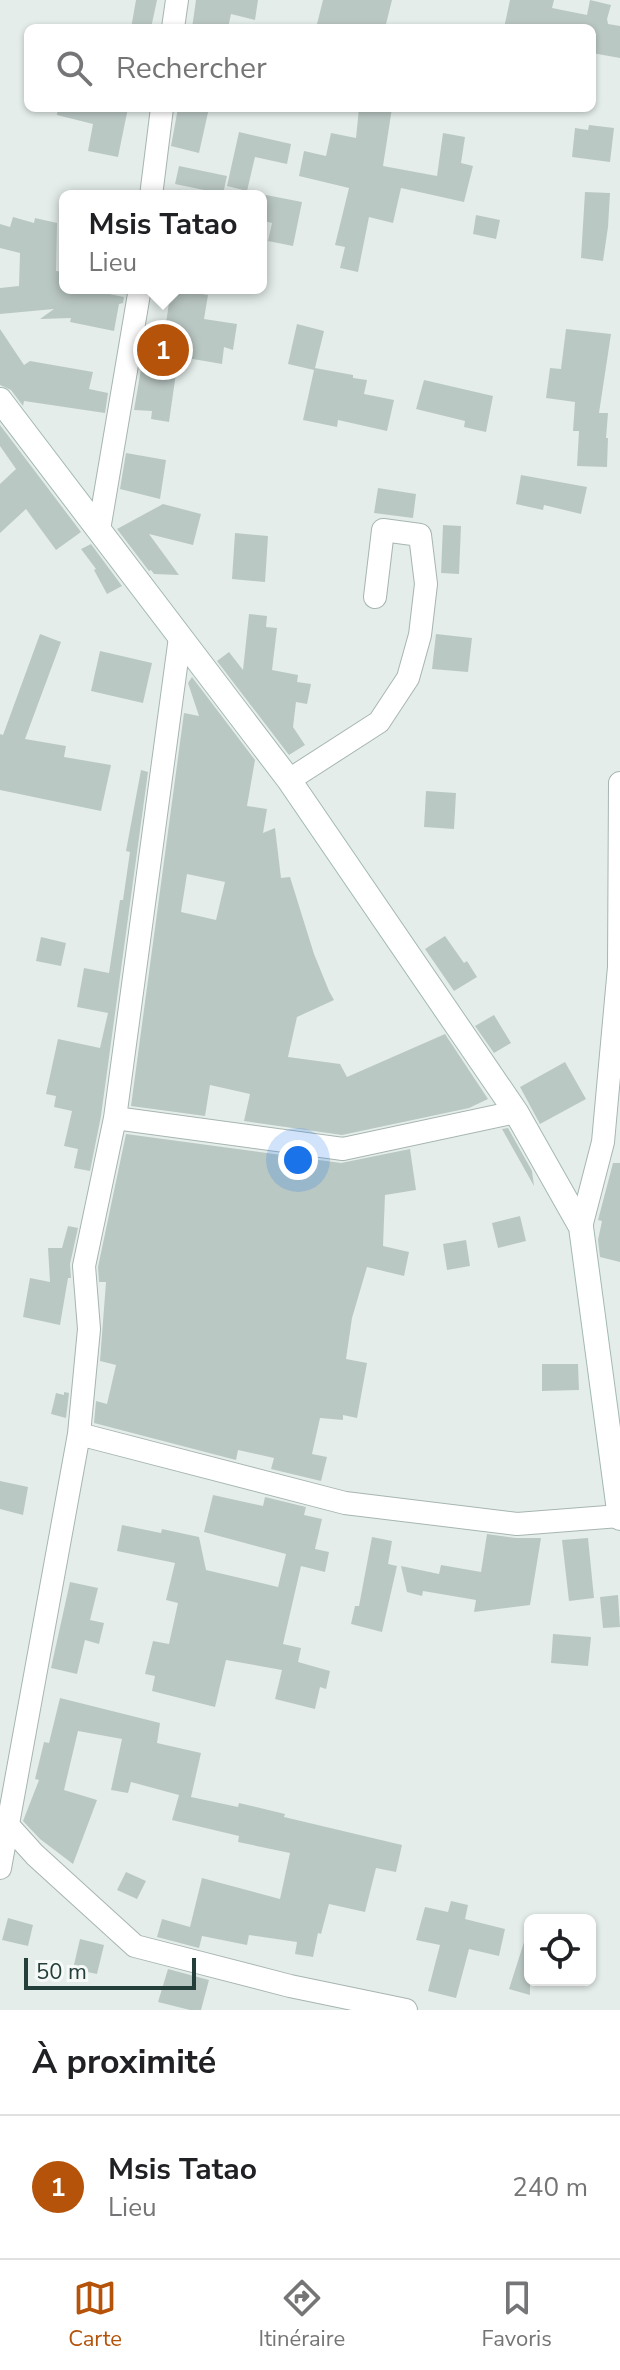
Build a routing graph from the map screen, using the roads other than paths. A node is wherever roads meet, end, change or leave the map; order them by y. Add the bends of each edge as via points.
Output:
1 (177, 0) edge
2 (174, 24) edge
3 (162, 112) edge
4 (152, 190) edge
5 (139, 294) edge
6 (0, 400) edge
7 (99, 530) junction
8 (375, 597) dead end
9 (180, 637) junction
10 (289, 780) junction
11 (620, 783) edge
12 (516, 1112) junction
13 (115, 1118) junction
14 (581, 1227) junction
15 (79, 1434) junction
16 (620, 1517) edge
17 (4, 1823) edge
18 (0, 1868) edge
19 (406, 2010) edge

1 - 2 street
3 - 4 street
5 - 7 street
6 - 7 street
7 - 9 street
8 - 10 street via 383,530 420,535 426,584 408,678 379,722
9 - 10 street
9 - 13 street
10 - 12 street
11 - 14 street via 619,967 605,1127
12 - 13 street via 343,1149
12 - 14 street
13 - 15 street via 84,1266 89,1329
14 - 16 street
15 - 16 street via 345,1503 517,1524
15 - 17 street
17 - 18 street
17 - 19 street via 135,1946

